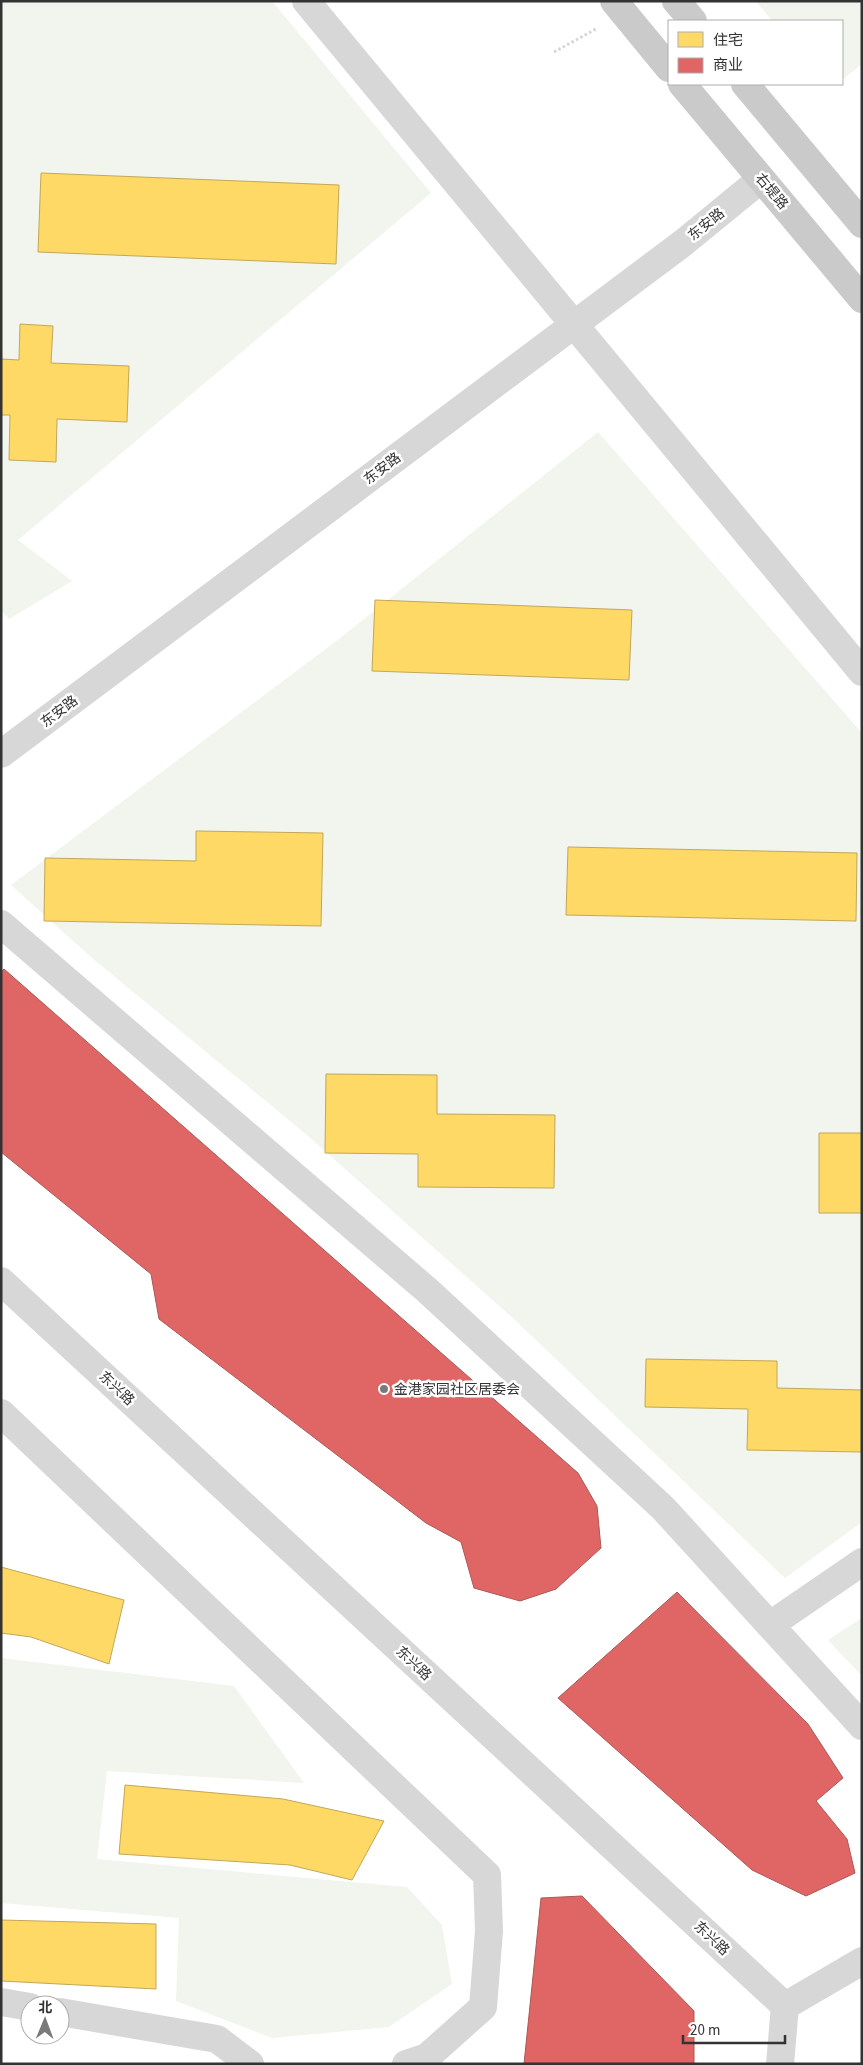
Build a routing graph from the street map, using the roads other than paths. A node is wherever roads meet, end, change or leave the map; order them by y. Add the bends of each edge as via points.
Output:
1 (306, 1) edge
2 (676, 1) edge
3 (619, 8) edge
4 (692, 20) edge
5 (668, 67) edge
6 (683, 85) edge
7 (746, 85) edge
8 (761, 179) junction
9 (862, 224) edge
10 (862, 299) edge
11 (574, 324) junction
12 (862, 672) edge
13 (1, 754) edge
14 (1, 924) edge
15 (1, 1281) edge
16 (1, 1413) edge
17 (862, 1562) edge
18 (770, 1625) junction
19 (862, 1726) edge
20 (862, 1961) edge
21 (1, 2002) edge
22 (20, 2005) edge
23 (785, 2006) junction
24 (70, 2014) edge
25 (250, 2064) edge
26 (406, 2064) edge
27 (780, 2064) edge

1 - 11 street
2 - 4 main road
3 - 5 main road
6 - 8 main road, 右堤路
7 - 9 main road
8 - 10 main road, 右堤路
8 - 11 street, 东安路 via 683,243
11 - 12 street
11 - 13 street, 东安路
14 - 18 street via 428,1290 664,1508
15 - 23 street, 东兴路
16 - 26 street via 487,1875 489,1931 483,2007 427,2057
17 - 18 street
18 - 19 street
20 - 23 street
21 - 22 street
23 - 27 street
24 - 25 street via 217,2039

